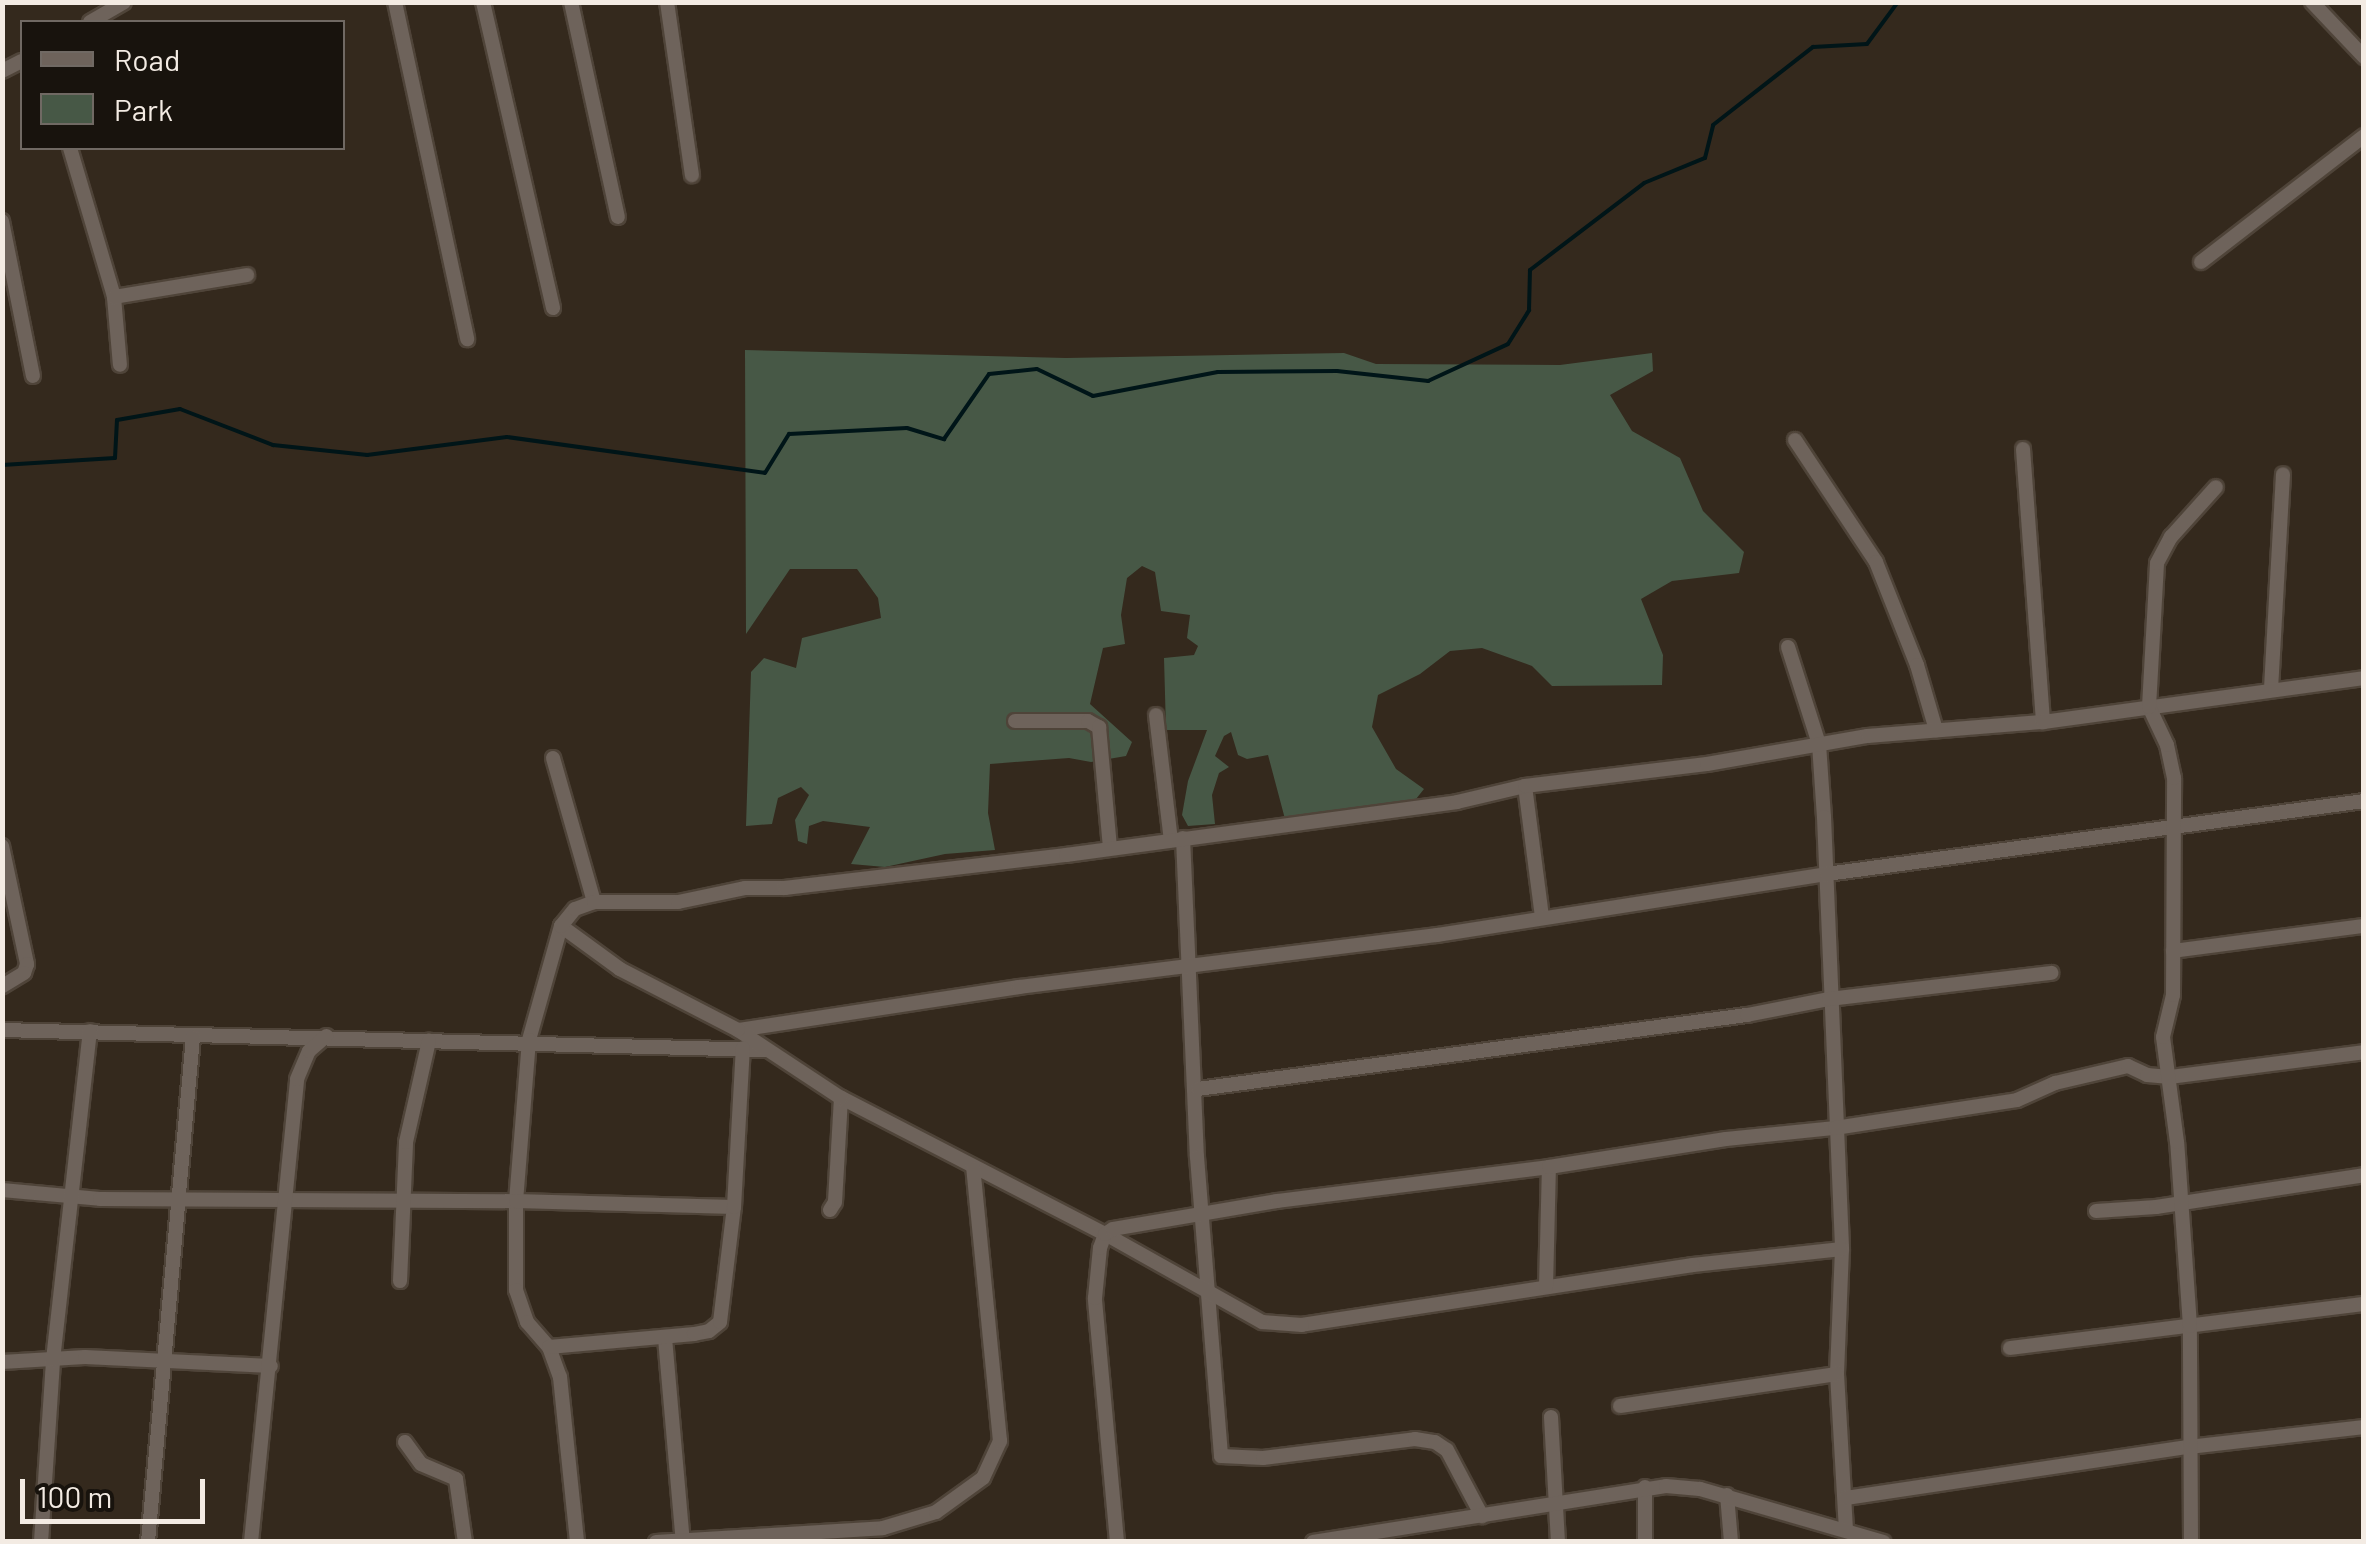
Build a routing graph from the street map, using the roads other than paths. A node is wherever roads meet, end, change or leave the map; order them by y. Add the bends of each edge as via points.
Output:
1 (124, 2) edge
2 (395, 2) edge
3 (483, 2) edge
4 (571, 2) edge
5 (667, 2) edge
6 (2312, 2) edge
7 (93, 20) edge
8 (2364, 58) edge
9 (2364, 136) edge
10 (71, 150) edge
11 (692, 175) dead end
12 (618, 217) dead end
13 (2, 221) edge
14 (2200, 262) dead end
15 (247, 275) dead end
16 (114, 298) junction
17 (553, 308) dead end
18 (467, 339) dead end
19 (120, 365) dead end
20 (33, 376) dead end
21 (1795, 440) dead end
22 (2024, 449) dead end
23 (2283, 474) dead end
24 (2216, 488) dead end
25 (1788, 647) dead end
26 (2364, 678) edge
27 (2271, 689) junction
28 (2149, 706) junction
29 (1156, 716) dead end
30 (1015, 721) dead end
31 (2043, 722) junction
32 (1936, 730) junction
33 (1819, 744) junction
34 (553, 758) dead end
35 (1526, 786) junction
36 (2364, 802) edge
37 (2174, 827) junction
38 (1177, 839) junction
39 (2, 846) edge
40 (1110, 848) junction
41 (1827, 874) junction
42 (594, 902) junction
43 (1542, 916) junction
44 (561, 926) junction
45 (2364, 926) edge
46 (2173, 952) junction
47 (1192, 965) junction
48 (2051, 973) dead end
49 (2, 986) edge
50 (1830, 999) junction
51 (2, 1030) edge
52 (738, 1030) junction
53 (90, 1032) junction
54 (193, 1036) junction
55 (326, 1036) junction
56 (528, 1040) junction
57 (429, 1041) junction
58 (743, 1048) junction
59 (768, 1050) junction
60 (2364, 1052) edge
61 (2170, 1077) junction
62 (1198, 1089) junction
63 (841, 1098) junction
64 (1835, 1128) junction
65 (1549, 1167) junction
66 (973, 1168) junction
67 (2364, 1174) edge
68 (2, 1190) edge
69 (70, 1197) junction
70 (180, 1198) junction
71 (402, 1200) junction
72 (287, 1201) junction
73 (516, 1201) junction
74 (2182, 1203) junction
75 (734, 1207) junction
76 (830, 1210) dead end
77 (2096, 1211) dead end
78 (1201, 1213) junction
79 (1104, 1234) junction
80 (1842, 1249) junction
81 (400, 1281) dead end
82 (1546, 1288) junction
83 (1206, 1292) junction
84 (2364, 1304) edge
85 (2190, 1326) junction
86 (665, 1338) junction
87 (549, 1347) junction
88 (2010, 1348) dead end
89 (53, 1360) junction
90 (2, 1362) edge
91 (162, 1363) junction
92 (270, 1366) junction
93 (1837, 1374) junction
94 (1620, 1406) dead end
95 (1550, 1416) dead end
96 (2364, 1427) edge
97 (405, 1442) dead end
98 (2189, 1447) junction
99 (1645, 1487) junction
100 (1727, 1496) junction
101 (1846, 1498) junction
102 (1557, 1506) junction
103 (1482, 1516) junction
104 (1846, 1528) junction
105 (1825, 1534) edge
106 (789, 1539) edge
107 (683, 1541) edge
108 (41, 1542) edge
109 (148, 1542) edge
110 (251, 1542) edge
111 (465, 1542) edge
112 (577, 1542) edge
113 (656, 1542) edge
114 (1117, 1542) edge
115 (1313, 1542) edge
116 (1558, 1542) edge
117 (1646, 1542) edge
118 (1731, 1542) edge
119 (1884, 1542) edge
120 (2191, 1542) edge

1 - 7 street
2 - 18 street
3 - 17 street
4 - 12 street
5 - 11 street
6 - 8 street
9 - 14 street
10 - 16 street
13 - 20 street
15 - 16 street
16 - 19 street
21 - 32 street via 1876,562
22 - 31 street
23 - 27 street
24 - 28 street via 2170,536 2156,563
25 - 33 street
26 - 27 street
27 - 28 street
28 - 31 street
28 - 37 street via 2172,760
29 - 38 street
30 - 40 street via 1088,720 1099,727
31 - 32 street
32 - 33 street
33 - 35 street
33 - 41 street
34 - 42 street
35 - 38 street via 1457,802
35 - 43 street
36 - 37 street
37 - 41 street
37 - 46 street
38 - 40 street
38 - 47 street
39 - 49 street via 27,964
40 - 42 street via 745,888 678,902
41 - 43 street
41 - 50 street
42 - 44 street via 575,908
43 - 47 street
44 - 52 street via 644,984
44 - 56 street
45 - 46 street
46 - 61 street via 2173,995 2163,1037
47 - 52 street
47 - 62 street
48 - 50 street
50 - 62 street
50 - 64 street
51 - 53 street
52 - 59 street
53 - 54 street
53 - 69 street
54 - 55 street
54 - 70 street
55 - 57 street
55 - 72 street via 301,1064
56 - 57 street
56 - 58 street
56 - 73 street
57 - 71 street via 406,1142
58 - 59 street
58 - 75 street
59 - 63 street
60 - 61 street
61 - 64 street via 2128,1066 2017,1100
61 - 74 street
62 - 78 street
63 - 66 street
63 - 76 street
64 - 65 street
64 - 80 street
65 - 78 street
65 - 82 street
66 - 79 street
66 - 106 street via 1000,1441 993,1463 936,1512 883,1528
67 - 74 street
68 - 69 street
69 - 70 street
69 - 89 street
70 - 72 street
70 - 91 street
71 - 72 street
71 - 73 street
71 - 81 street
72 - 92 street
73 - 75 street
73 - 87 street via 516,1290 527,1322
74 - 77 street
74 - 85 street
75 - 86 street via 720,1322 710,1331
78 - 79 street
78 - 83 street
79 - 83 street
79 - 114 street via 1095,1298
80 - 82 street
80 - 93 street
82 - 83 street via 1302,1325 1262,1322
83 - 103 street via 1221,1456 1434,1442 1447,1450
84 - 85 street
85 - 88 street
85 - 98 street
86 - 87 street
86 - 107 street
87 - 112 street via 560,1377
89 - 90 street
89 - 91 street
89 - 108 street
91 - 92 street
91 - 109 street
92 - 110 street
93 - 94 street
93 - 101 street
95 - 102 street
96 - 98 street
97 - 111 street via 422,1464 456,1480
98 - 101 street
98 - 120 street
99 - 100 street
99 - 102 street
99 - 117 street
100 - 105 street
100 - 118 street
101 - 104 street
102 - 103 street
102 - 116 street
103 - 115 street
104 - 105 street
104 - 119 street
106 - 107 street
107 - 113 street

